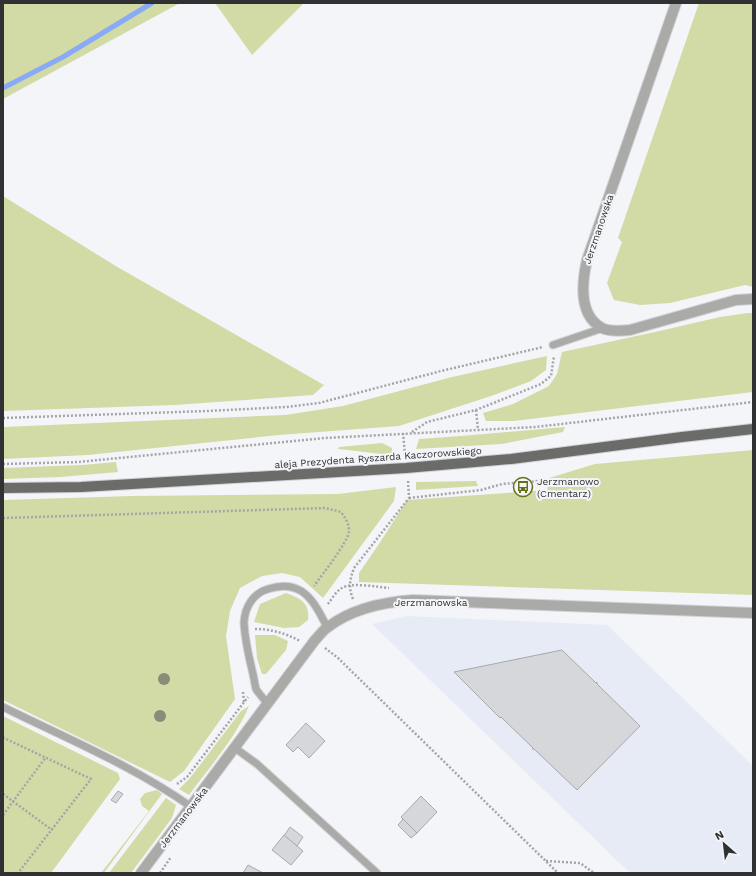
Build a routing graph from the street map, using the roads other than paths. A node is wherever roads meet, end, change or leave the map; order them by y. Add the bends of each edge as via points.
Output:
1 (676, 3) edge
2 (753, 299) edge
3 (603, 328) junction
4 (553, 345) road end
5 (753, 429) edge
6 (3, 488) edge
7 (753, 612) edge
8 (327, 627) junction
9 (268, 704) junction
10 (3, 707) edge
11 (234, 748) junction
12 (190, 806) junction
13 (141, 873) edge
14 (377, 873) edge

1 - 3 street, Jerzmanowska via 587,260 583,294 585,306 593,320
2 - 3 street via 736,300 630,330 616,331
3 - 4 lane
5 - 6 main road, aleja Prezydenta Ryszarda Kaczorowskiego via 511,459 89,486
7 - 8 street, Jerzmanowska via 413,600 388,602 358,610
8 - 9 street, Jerzmanowska
8 - 9 lane via 319,610 307,595 296,588 287,585 275,587 264,590 252,600 244,622 250,662 257,690
9 - 11 street, Jerzmanowska
10 - 12 lane via 113,760
11 - 12 street, Jerzmanowska
11 - 14 lane via 257,764
12 - 13 street, Jerzmanowska

